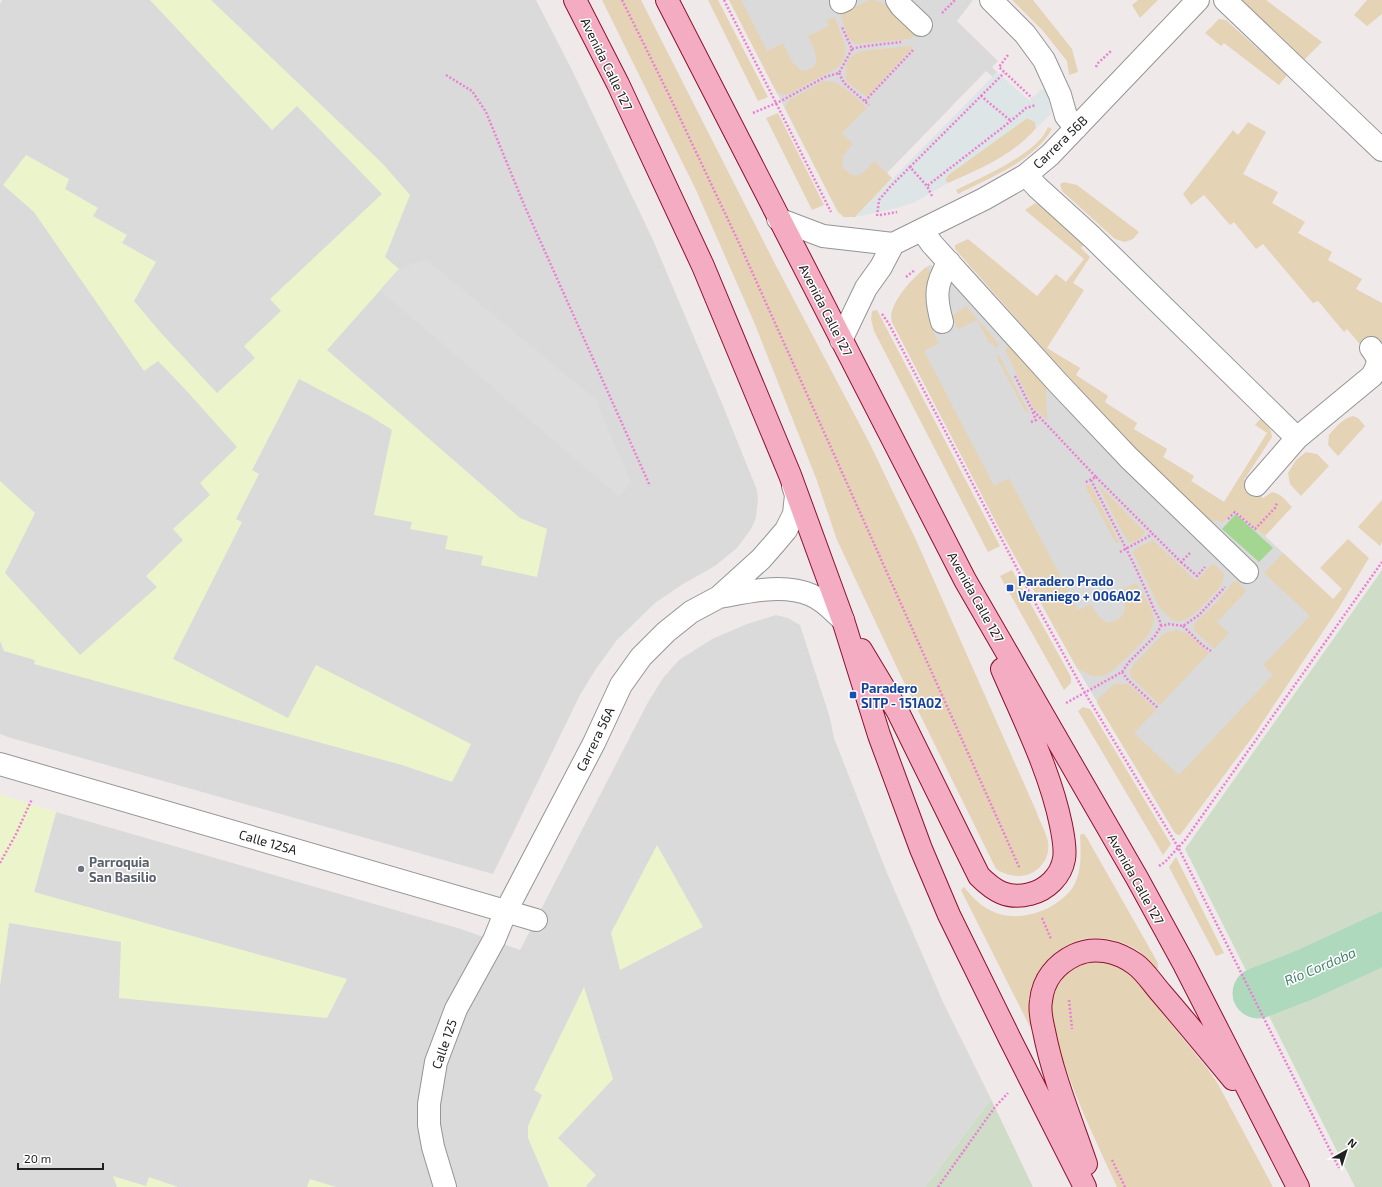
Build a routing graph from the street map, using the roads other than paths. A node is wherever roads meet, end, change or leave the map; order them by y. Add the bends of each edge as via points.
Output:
1 (576, 0) edge
2 (667, 0) edge
3 (897, 0) edge
4 (991, 0) edge
5 (1225, 0) edge
6 (1191, 3) edge
7 (921, 25) dead end
8 (1076, 128) junction
9 (1382, 150) edge
10 (1026, 175) junction
11 (778, 219) junction
12 (922, 230) junction
13 (892, 244) junction
14 (949, 262) junction
15 (942, 322) dead end
16 (842, 340) junction
17 (1371, 348) dead end
18 (1297, 438) junction
19 (790, 475) junction
20 (1256, 485) dead end
21 (1247, 572) dead end
22 (965, 580) junction
23 (718, 597) junction
24 (843, 620) junction
25 (0, 764) edge
26 (506, 911) junction
27 (536, 920) dead end
28 (1260, 1112) junction
29 (445, 1187) edge
30 (1086, 1187) edge
31 (1094, 1187) edge
32 (1298, 1187) edge

1 - 19 main road, Avenida Calle 127 via 703,266
2 - 11 main road, Avenida Calle 127
3 - 7 street
4 - 8 street via 1024,34 1044,60 1060,95 1066,116
5 - 9 street
6 - 8 street, Carrera 56B
8 - 10 street, Carrera 56B
10 - 12 street, Carrera 56B
10 - 18 street
11 - 13 street via 823,236
11 - 16 main road, Avenida Calle 127
12 - 13 street, Carrera 56B
12 - 14 street
13 - 16 street via 881,267 866,288
14 - 15 street via 938,284 937,299
14 - 21 street via 1129,458
16 - 22 main road, Avenida Calle 127
17 - 18 street via 1378,357 1378,365 1372,376
18 - 20 street
19 - 23 street, Carrera 56A via 796,495 794,514 786,530 761,559
19 - 24 main road, Avenida Calle 127
22 - 24 main road via 1051,785 1059,815 1064,838 1064,859 1051,884 1037,892 1015,896 1004,894 994,890 979,876 897,710
22 - 28 main road, Avenida Calle 127 via 1137,878
23 - 24 street, Carrera 56A via 793,589 812,595
23 - 26 street, Carrera 56A via 691,612 640,657 621,686
24 - 30 main road, Avenida Calle 127 via 879,736 921,849 949,915
25 - 26 street, Calle 125A
26 - 27 street, Calle 125A
26 - 29 street, Calle 125 via 494,940 456,1009 436,1062 429,1104 429,1125
28 - 31 main road via 1137,965 1124,956 1102,950 1084,951 1074,955 1061,962 1046,981 1040,1003 1046,1043
28 - 32 main road, Avenida Calle 127

